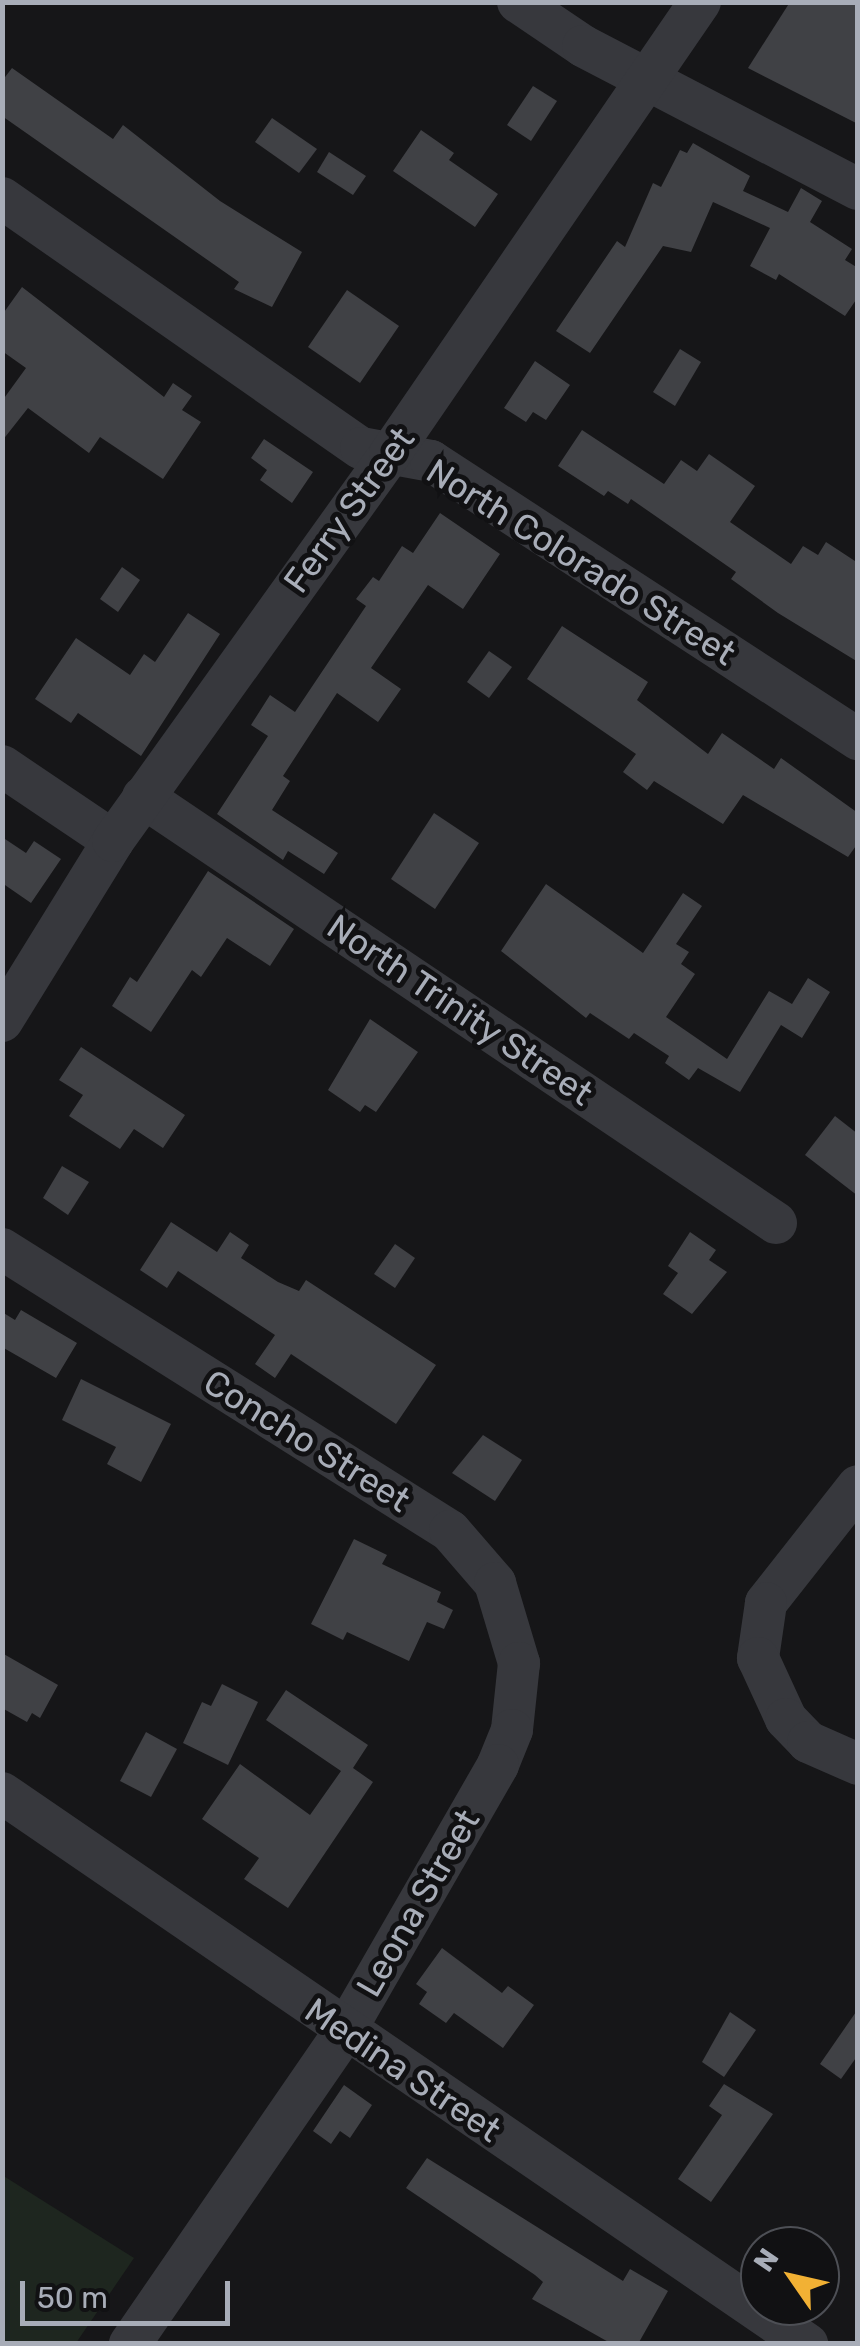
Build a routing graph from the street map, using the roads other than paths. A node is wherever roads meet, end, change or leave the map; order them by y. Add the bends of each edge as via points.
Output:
1 (518, 2) edge
2 (700, 2) edge
3 (647, 80) junction
4 (858, 189) edge
5 (2, 198) edge
6 (390, 454) junction
7 (858, 739) edge
8 (2, 766) edge
9 (143, 797) junction
10 (112, 842) junction
11 (2, 1021) edge
12 (776, 1223) dead end
13 (2, 1249) edge
14 (858, 1486) edge
15 (518, 1702) joint
16 (858, 1764) edge
17 (2, 1793) edge
18 (345, 2031) junction
19 (130, 2344) edge
20 (807, 2344) edge

1 - 3 street
2 - 3 street, Ferry Street
3 - 4 street
3 - 6 street, Ferry Street
5 - 6 street, North Colorado Street via 362,448
6 - 7 street, North Colorado Street via 431,461
6 - 9 street, Ferry Street
8 - 10 street
9 - 10 street, Ferry Street
9 - 12 street, North Trinity Street
10 - 11 street, Ferry Street
13 - 15 street, Concho Street via 450,1532 494,1584 512,1625
14 - 16 street via 766,1604 758,1658 786,1720 808,1742
15 - 18 street, Leona Street via 498,1765
17 - 18 street, Medina Street
18 - 19 street, Leona Street
18 - 20 street, Medina Street

